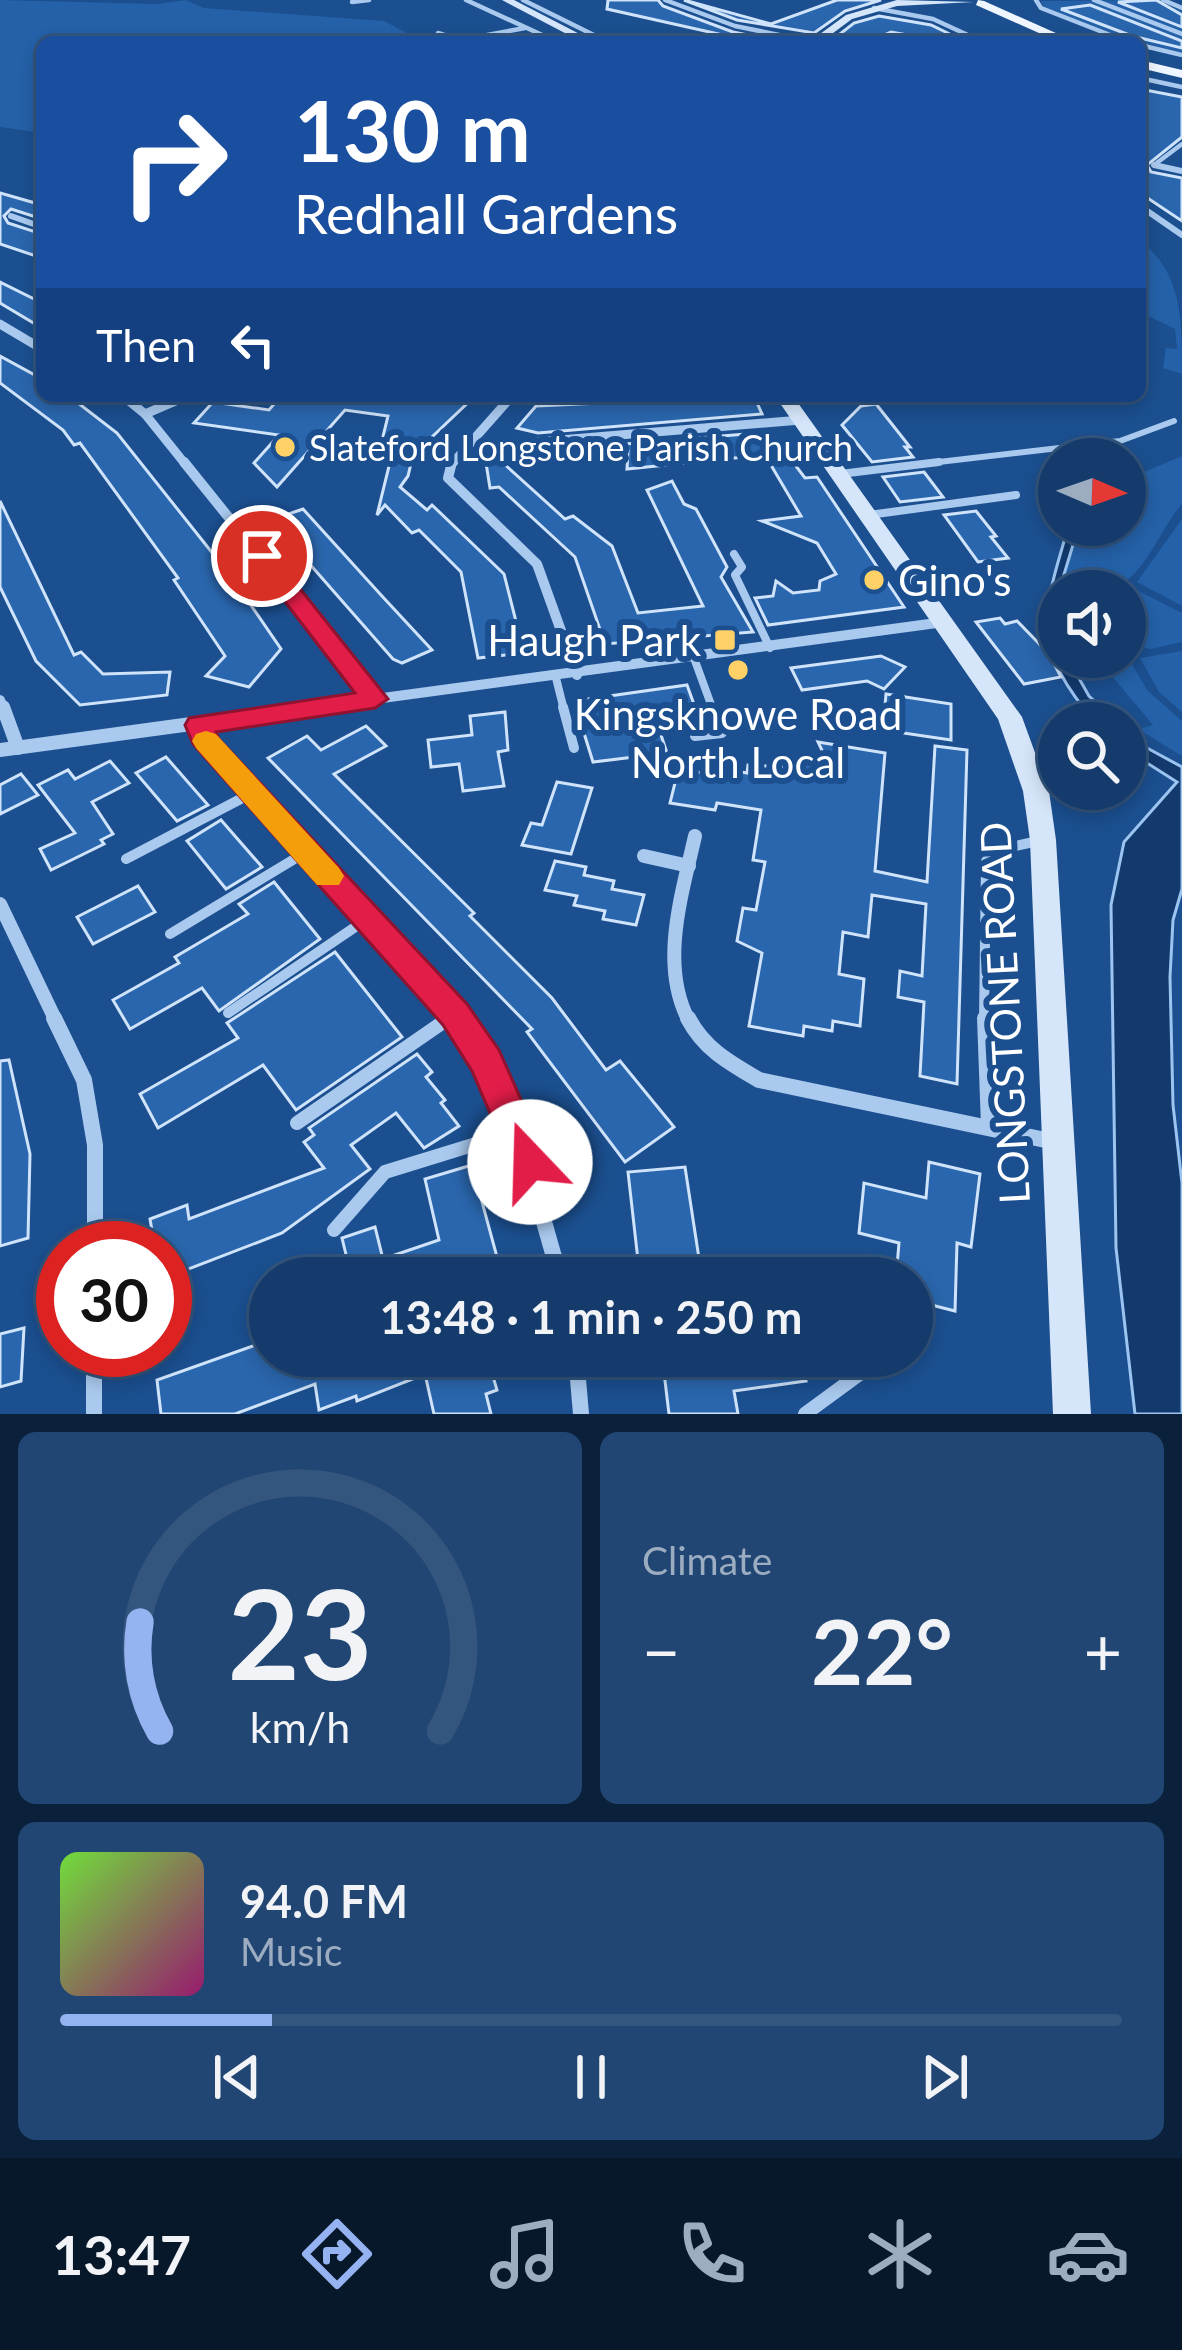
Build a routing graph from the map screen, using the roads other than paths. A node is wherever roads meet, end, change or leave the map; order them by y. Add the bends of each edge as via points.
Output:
1 (369, 0) edge
2 (466, 0) edge
3 (507, 0) edge
4 (523, 0) edge
5 (664, 0) edge
6 (1036, 0) edge
7 (1094, 0) edge
8 (1162, 0) edge
9 (901, 1) edge
10 (1020, 1) edge
11 (352, 2) edge
12 (968, 2) edge
13 (874, 8) junction
14 (1182, 8) edge
15 (525, 28) junction
16 (438, 33) dead end
17 (1182, 34) edge
18 (447, 36) edge
19 (482, 36) edge
20 (544, 36) edge
21 (578, 36) edge
22 (596, 36) edge
23 (784, 36) edge
24 (822, 36) edge
25 (970, 36) edge
26 (1055, 36) edge
27 (1080, 36) edge
28 (1113, 36) edge
29 (1146, 46) edge
30 (1182, 55) edge
31 (1146, 61) edge
32 (1182, 70) edge
33 (1146, 80) edge
34 (1182, 87) edge
35 (1182, 144) edge
36 (1154, 164) joint
37 (1182, 171) edge
38 (1146, 210) edge
39 (11, 216) dead end
40 (36, 225) edge
41 (1182, 235) edge
42 (0, 324) edge
43 (36, 345) edge
44 (130, 402) edge
45 (173, 402) edge
46 (507, 402) edge
47 (788, 402) edge
48 (145, 414) junction
49 (801, 420) junction
50 (1174, 421) dead end
51 (470, 442) junction
52 (840, 474) junction
53 (1016, 495) dead end
54 (868, 514) junction
55 (734, 554) dead end
56 (946, 622) junction
57 (770, 648) junction
58 (694, 658) junction
59 (578, 675) junction
60 (556, 678) junction
61 (375, 699) junction
62 (0, 700) edge
63 (199, 725) junction
64 (695, 736) dead end
65 (18, 748) junction
66 (574, 748) dead end
67 (0, 750) edge
68 (252, 793) junction
69 (695, 836) dead end
70 (1043, 840) junction
71 (306, 852) junction
72 (644, 856) dead end
73 (126, 859) dead end
74 (689, 866) junction
75 (0, 904) edge
76 (367, 919) junction
77 (170, 934) dead end
78 (228, 1013) dead end
79 (455, 1014) junction
80 (297, 1123) dead end
81 (988, 1126) junction
82 (520, 1131) junction
83 (1056, 1142) junction
84 (95, 1221) edge
85 (334, 1230) dead end
86 (556, 1257) edge
87 (94, 1377) edge
88 (578, 1377) edge
89 (855, 1377) edge
90 (94, 1414) edge
91 (581, 1414) edge
92 (805, 1414) edge
93 (1072, 1414) edge

1 - 11 lane
2 - 15 lane
3 - 21 street
4 - 22 street
5 - 23 street
6 - 28 street
7 - 17 lane
8 - 14 street
9 - 12 street
9 - 13 street
10 - 12 main road
10 - 27 main road
12 - 26 main road
13 - 24 street
13 - 25 street via 930,18
15 - 19 lane
15 - 20 lane
16 - 18 lane
29 - 30 street
31 - 32 main road
33 - 34 street
35 - 36 lane
36 - 37 street
38 - 41 street
39 - 40 street
42 - 43 street
44 - 48 street
45 - 48 street
46 - 51 street
47 - 49 street, LONGSTONE ROAD
48 - 61 street
49 - 51 street
49 - 52 street, LONGSTONE ROAD
50 - 52 lane via 1120,441
51 - 59 street via 448,478 537,564
52 - 54 street, LONGSTONE ROAD
53 - 54 lane
54 - 56 street, LONGSTONE ROAD
55 - 57 lane via 742,567 735,575
56 - 57 street
56 - 70 street, LONGSTONE ROAD via 1024,747
57 - 58 street
58 - 59 street
58 - 64 lane via 722,733
59 - 60 street
60 - 61 street
60 - 66 lane
61 - 63 street
62 - 65 street
63 - 65 street
63 - 68 street
65 - 67 street
68 - 71 street
68 - 73 lane
69 - 74 street
70 - 81 lane via 1015,843 986,861
70 - 83 street, LONGSTONE ROAD
71 - 76 street
71 - 77 lane
72 - 74 street
74 - 81 street via 672,980 708,1047 759,1080
75 - 84 street via 84,1080
76 - 78 lane
76 - 79 street
79 - 80 lane
79 - 82 street
81 - 83 street
82 - 85 lane via 386,1172
82 - 86 street
83 - 93 street, LONGSTONE ROAD
87 - 90 street
88 - 91 street
89 - 92 lane

